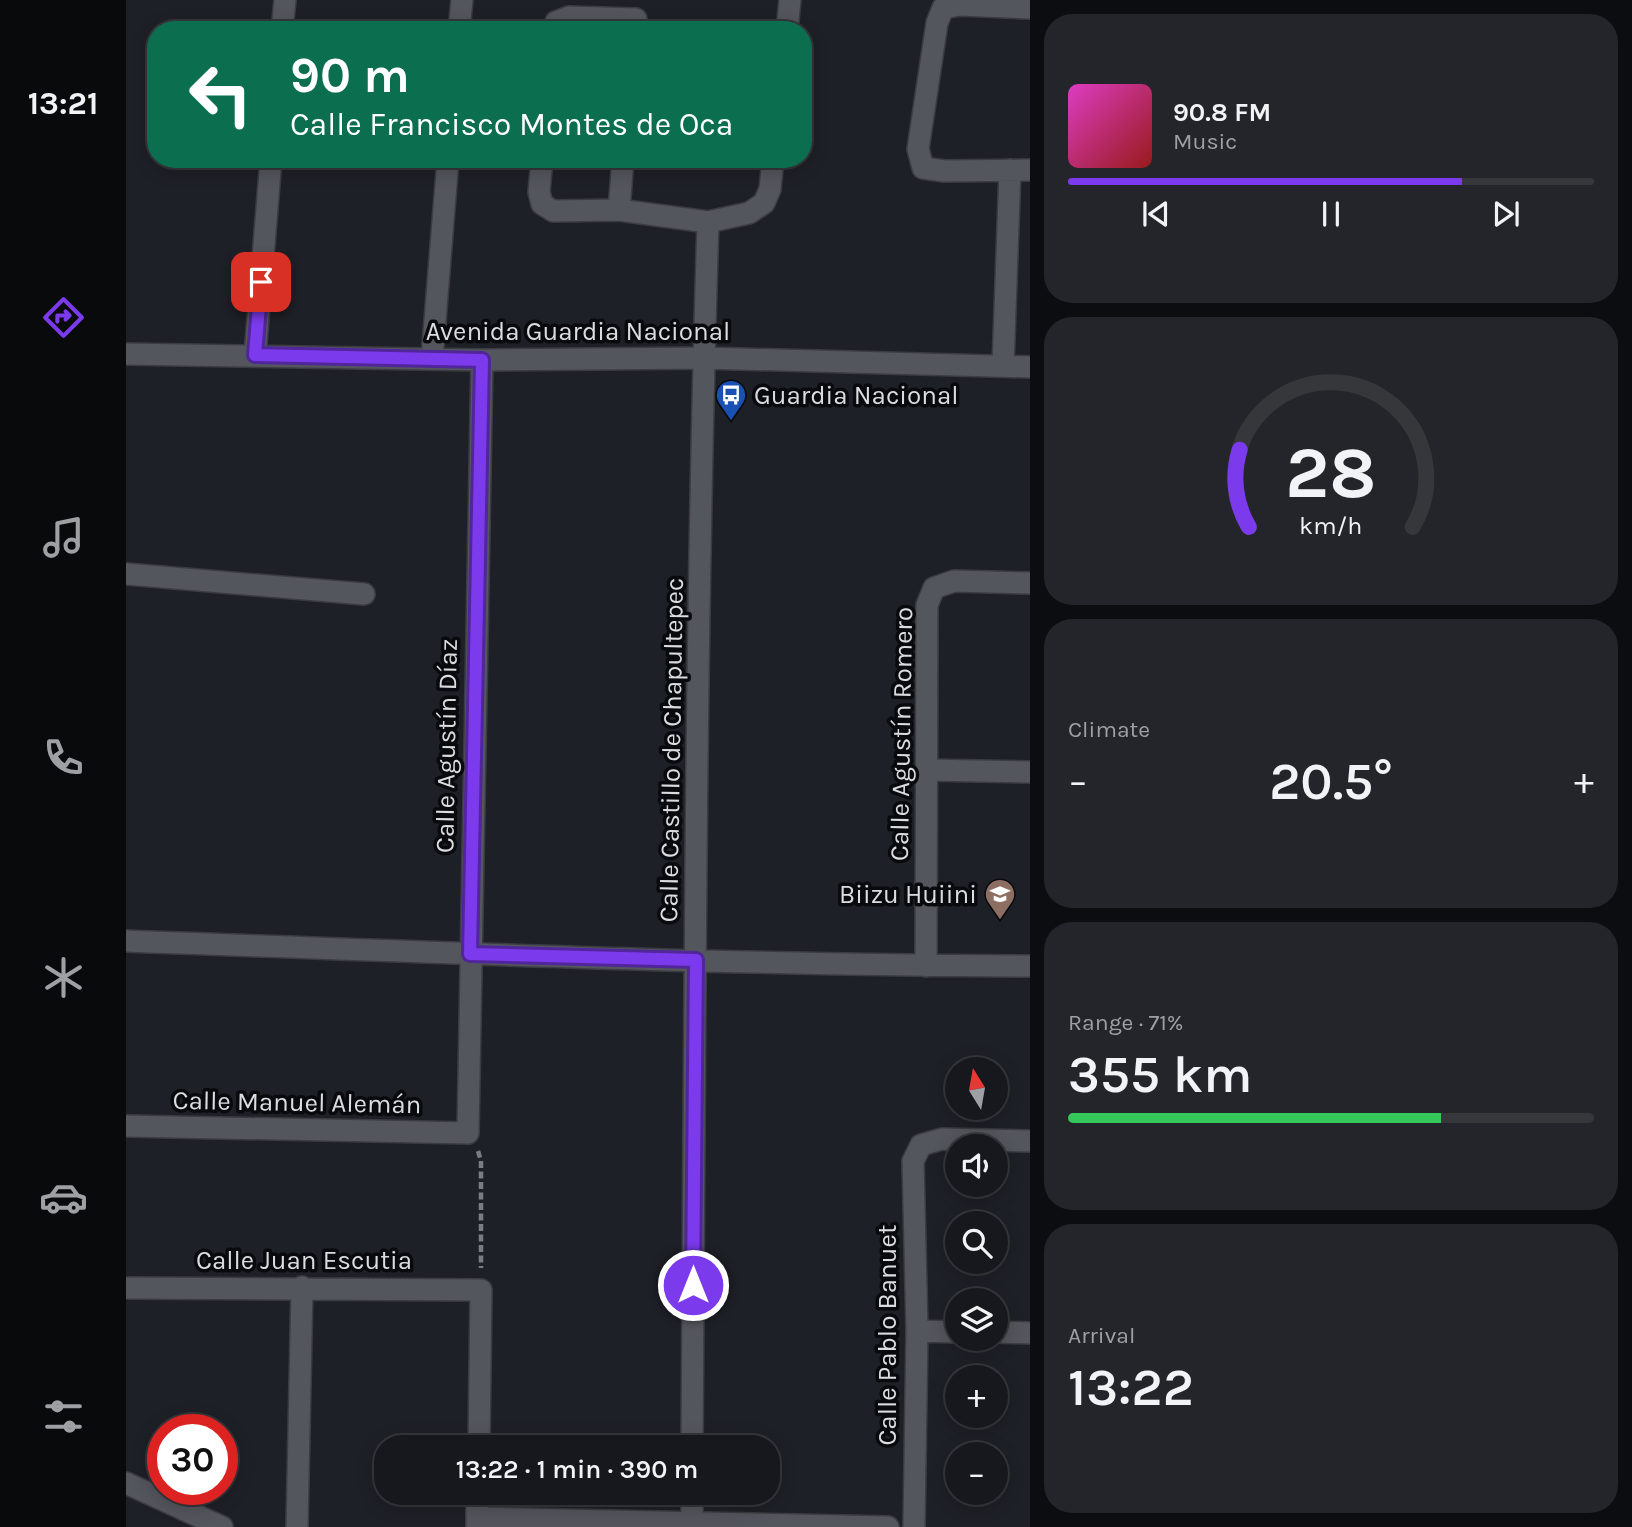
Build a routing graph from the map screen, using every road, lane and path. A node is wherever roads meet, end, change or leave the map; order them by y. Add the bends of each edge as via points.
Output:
1 (285, 0) edge
2 (462, 0) edge
3 (790, 0) edge
4 (1030, 8) edge
5 (637, 16) edge
6 (283, 21) edge
7 (460, 21) edge
8 (559, 21) edge
9 (788, 21) edge
10 (270, 168) edge
11 (448, 168) edge
12 (540, 168) edge
13 (622, 168) edge
14 (772, 168) edge
15 (1020, 170) edge
16 (619, 210) junction
17 (708, 222) junction
18 (126, 354) edge
19 (255, 355) junction
20 (432, 358) junction
21 (704, 358) junction
22 (482, 360) junction
23 (1003, 366) junction
24 (1030, 367) edge
25 (126, 574) edge
26 (1030, 583) edge
27 (364, 594) dead end
28 (926, 770) junction
29 (1030, 772) edge
30 (126, 941) edge
31 (470, 954) junction
32 (696, 960) junction
33 (926, 966) junction
34 (1030, 966) edge
35 (126, 1126) edge
36 (468, 1133) junction
37 (1030, 1141) edge
38 (126, 1287) edge
39 (302, 1287) junction
40 (481, 1290) junction
41 (917, 1331) junction
42 (945, 1332) edge
43 (1008, 1332) edge
44 (1030, 1333) edge
45 (478, 1435) edge
46 (692, 1435) edge
47 (126, 1483) edge
48 (692, 1505) edge
49 (477, 1522) edge
50 (692, 1525) edge
51 (222, 1527) edge
52 (297, 1527) edge
53 (888, 1527) edge
54 (914, 1527) edge

1 - 6 street
2 - 7 street
3 - 9 street
4 - 15 street via 943,8 918,149 923,168
5 - 8 street
10 - 19 street
11 - 20 street
12 - 16 street via 538,192 542,204 553,211
13 - 16 street
14 - 17 street via 764,203 749,213
15 - 23 street
16 - 17 street
17 - 21 street, Calle Castillo de Chapultepec
18 - 19 street, Avenida Guardia Nacional
19 - 20 street, Avenida Guardia Nacional
20 - 22 street, Avenida Guardia Nacional
21 - 22 street, Avenida Guardia Nacional
21 - 23 street, Avenida Guardia Nacional
21 - 32 street, Calle Castillo de Chapultepec
22 - 31 street, Calle Agustín Díaz
23 - 24 street, Avenida Guardia Nacional
25 - 27 street
26 - 28 street, Calle Agustín Romero via 954,581 934,588 927,605
28 - 29 street
28 - 33 street, Calle Agustín Romero
30 - 31 street
31 - 32 street
31 - 36 street, Calle Agustín Díaz
32 - 33 street
32 - 46 street, Calle Castillo de Chapultepec
33 - 34 street
35 - 36 street, Calle Manuel Alemán
36 - 40 path via 481,1161
37 - 41 street, Calle Pablo Banuet via 942,1139 921,1145 913,1161
38 - 39 street, Calle Juan Escutia
39 - 40 street, Calle Juan Escutia
39 - 52 street
40 - 45 street
41 - 42 street
41 - 54 street, Calle Pablo Banuet
43 - 44 street
47 - 51 street
48 - 50 street
49 - 50 street
50 - 53 street

